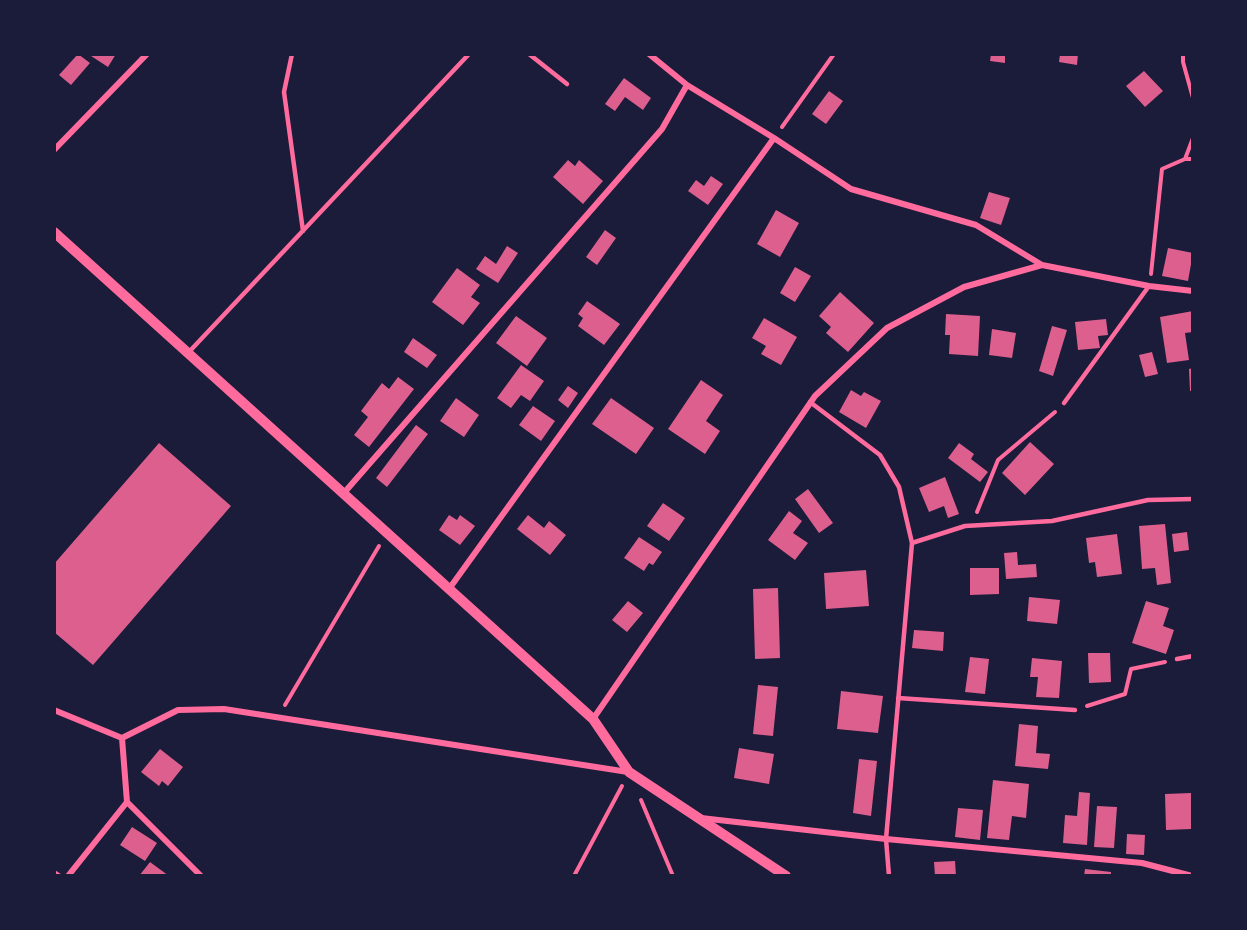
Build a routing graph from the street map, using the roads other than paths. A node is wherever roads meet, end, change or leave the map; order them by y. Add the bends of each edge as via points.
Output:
1 (147, 54) edge
2 (292, 54) edge
3 (470, 54) edge
4 (529, 54) edge
5 (649, 54) edge
6 (567, 84) dead end
7 (687, 85) junction
8 (774, 138) junction
9 (54, 150) edge
10 (303, 231) junction
11 (54, 232) edge
12 (1042, 265) junction
13 (1149, 286) junction
14 (1193, 291) edge
15 (188, 353) junction
16 (810, 402) junction
17 (1064, 403) road end
18 (343, 494) junction
19 (1193, 500) edge
20 (912, 543) junction
21 (449, 589) junction
22 (1193, 656) edge
23 (1178, 659) road end
24 (898, 698) junction
25 (54, 710) edge
26 (1075, 710) road end
27 (593, 719) junction
28 (122, 738) junction
29 (629, 772) junction
30 (127, 802) junction
31 (698, 817) junction
32 (886, 839) junction
33 (54, 872) edge
34 (60, 876) edge
35 (68, 876) edge
36 (201, 876) edge
37 (786, 876) edge
38 (889, 876) edge
39 (1192, 876) edge

1 - 9 street
2 - 10 lane via 285,92
3 - 10 lane
4 - 6 lane
5 - 7 street
7 - 8 street
7 - 18 street via 662,129
8 - 12 street via 851,189 976,225
8 - 21 street
10 - 15 lane
11 - 15 street
12 - 13 street
12 - 16 street via 964,287 887,328
13 - 14 street
13 - 17 lane
15 - 18 street
16 - 20 lane via 880,455 899,487
16 - 27 street
18 - 21 street
19 - 20 lane via 1148,500 1052,521 971,526
20 - 24 lane
21 - 27 street
22 - 23 lane
24 - 26 lane
24 - 32 lane
25 - 28 street
27 - 29 street
28 - 29 street via 178,710 224,709
28 - 30 street
29 - 31 street
30 - 35 street
30 - 36 street
31 - 32 street
31 - 37 street
32 - 38 lane
32 - 39 street via 1142,863
33 - 34 lane

